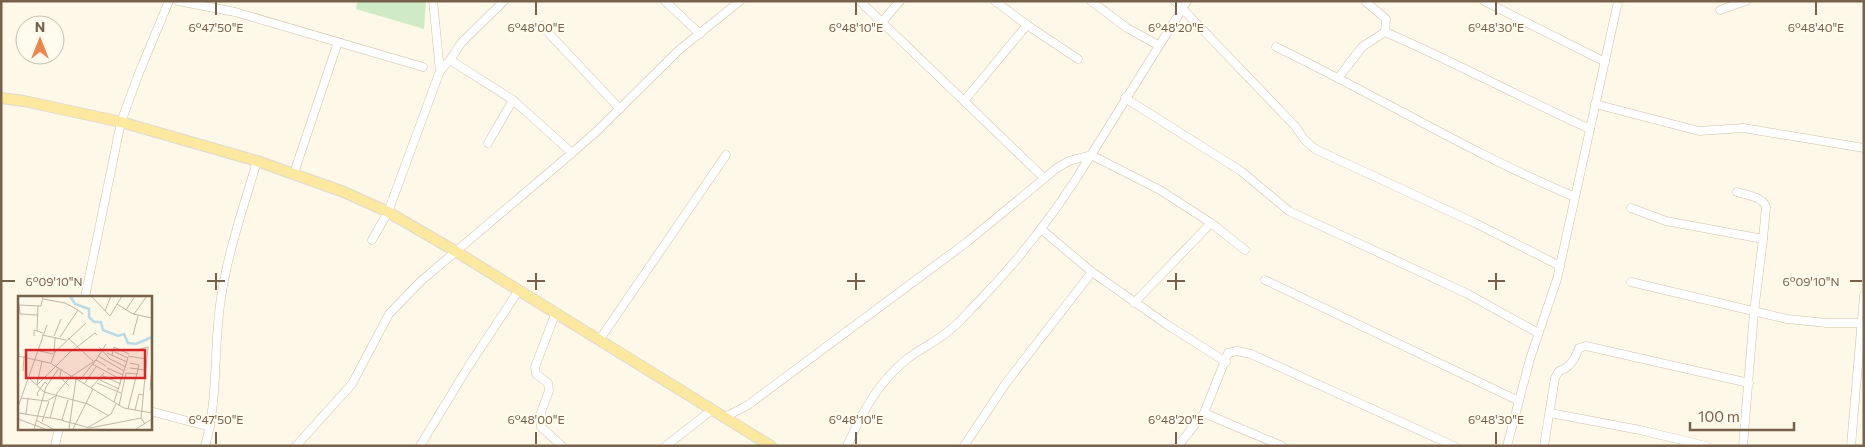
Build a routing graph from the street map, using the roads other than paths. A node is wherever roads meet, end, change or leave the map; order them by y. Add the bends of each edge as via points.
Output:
1 (169, 1) edge
2 (178, 1) edge
3 (433, 1) edge
4 (504, 1) edge
5 (665, 1) edge
6 (740, 1) edge
7 (860, 1) edge
8 (900, 1) edge
9 (995, 1) edge
10 (1091, 1) edge
11 (1175, 1) edge
12 (1187, 1) edge
13 (1365, 1) edge
14 (1484, 1) edge
15 (1746, 1) edge
16 (1617, 6) dead end
17 (1182, 8) junction
18 (1720, 10) dead end
19 (882, 22) junction
20 (1028, 25) junction
21 (542, 26) dead end
22 (1385, 32) junction
23 (700, 34) junction
24 (338, 42) junction
25 (1158, 45) junction
26 (1276, 47) dead end
27 (450, 60) junction
28 (1078, 60) dead end
29 (1605, 62) junction
30 (423, 67) dead end
31 (440, 71) junction
32 (1339, 77) junction
33 (1, 98) edge
34 (1125, 98) junction
35 (513, 100) junction
36 (964, 101) junction
37 (1595, 104) junction
38 (620, 109) junction
39 (121, 122) junction
40 (1590, 129) junction
41 (488, 143) dead end
42 (1864, 148) edge
43 (572, 153) junction
44 (1091, 154) junction
45 (726, 155) dead end
46 (257, 161) junction
47 (294, 173) junction
48 (1044, 178) junction
49 (1737, 192) dead end
50 (1575, 197) junction
51 (1631, 208) dead end
52 (388, 212) junction
53 (1211, 223) junction
54 (1041, 229) junction
55 (1763, 239) junction
56 (372, 240) dead end
57 (1245, 250) dead end
58 (454, 251) junction
59 (1560, 266) junction
60 (1092, 272) junction
61 (1265, 280) dead end
62 (1631, 282) dead end
63 (519, 290) junction
64 (1864, 295) edge
65 (85, 296) edge
66 (1134, 302) junction
67 (556, 312) junction
68 (1754, 312) junction
69 (1861, 324) junction
70 (1538, 333) junction
71 (600, 339) junction
72 (1226, 362) junction
73 (1749, 383) junction
74 (1519, 401) junction
75 (1854, 405) junction
76 (1864, 406) edge
77 (714, 409) junction
78 (151, 411) edge
79 (1204, 413) junction
80 (1550, 413) junction
81 (725, 417) junction
82 (210, 427) junction
83 (59, 430) edge
84 (55, 446) edge
85 (205, 446) edge
86 (296, 446) edge
87 (420, 446) edge
88 (562, 446) edge
89 (666, 446) edge
90 (771, 446) edge
91 (847, 446) edge
92 (964, 446) edge
93 (1178, 446) edge
94 (1282, 446) edge
95 (1454, 446) edge
96 (1507, 446) edge
97 (1544, 446) edge
98 (1706, 446) edge
99 (1743, 446) edge
100 (1851, 446) edge

1 - 39 street
2 - 24 street via 235,12
3 - 31 street
4 - 27 street via 461,43
5 - 23 street
6 - 23 street
7 - 19 street
8 - 19 street
9 - 20 street
10 - 25 street via 1127,28
11 - 17 street
12 - 17 street
13 - 22 street via 1386,19
14 - 29 street
15 - 18 street
16 - 29 street
17 - 25 street
17 - 59 street via 1314,149
19 - 36 street
20 - 28 street
20 - 36 street
21 - 38 street
22 - 32 street via 1362,47
22 - 40 street
23 - 38 street via 678,50
24 - 30 street
24 - 47 street
25 - 34 street
26 - 32 street
27 - 31 street
27 - 35 street
29 - 37 street
31 - 52 street
32 - 50 street via 1518,172
33 - 39 main road
34 - 44 street
34 - 70 street via 1242,171 1289,211 1468,294
35 - 41 street
35 - 43 street
36 - 48 street
37 - 40 street
37 - 42 street via 1699,131 1743,128
38 - 43 street
39 - 46 main road
39 - 65 street
40 - 50 street
43 - 58 street
44 - 48 street via 1068,161
44 - 53 street via 1160,190
44 - 54 street
45 - 71 street
46 - 47 main road
46 - 82 street via 221,298
47 - 52 main road
48 - 81 street via 967,242 748,405
49 - 55 street via 1765,203
50 - 59 street
51 - 55 street via 1666,221
52 - 56 street
52 - 58 main road
53 - 57 street
53 - 66 street
54 - 60 street
54 - 91 street via 951,330 907,360 879,386
55 - 68 street
58 - 63 main road
58 - 86 street via 389,314 352,384
59 - 70 street
60 - 66 street
60 - 92 street via 1006,384
61 - 74 street
62 - 68 street
63 - 67 main road
63 - 87 street
64 - 69 street
66 - 72 street
67 - 71 main road
67 - 88 street via 534,367 536,374 548,383 549,391 541,412 541,427
68 - 69 street via 1787,319
68 - 73 street
69 - 75 street
70 - 74 street
71 - 77 main road
72 - 79 street
72 - 95 street via 1228,353 1251,354
73 - 80 street via 1586,346 1579,348 1576,357 1555,378
73 - 99 street
74 - 96 street
75 - 76 street
75 - 100 street
77 - 81 main road
77 - 89 street
78 - 82 street
79 - 93 street
79 - 94 street
80 - 97 street
80 - 98 street
81 - 90 main road
82 - 85 street
83 - 84 street

